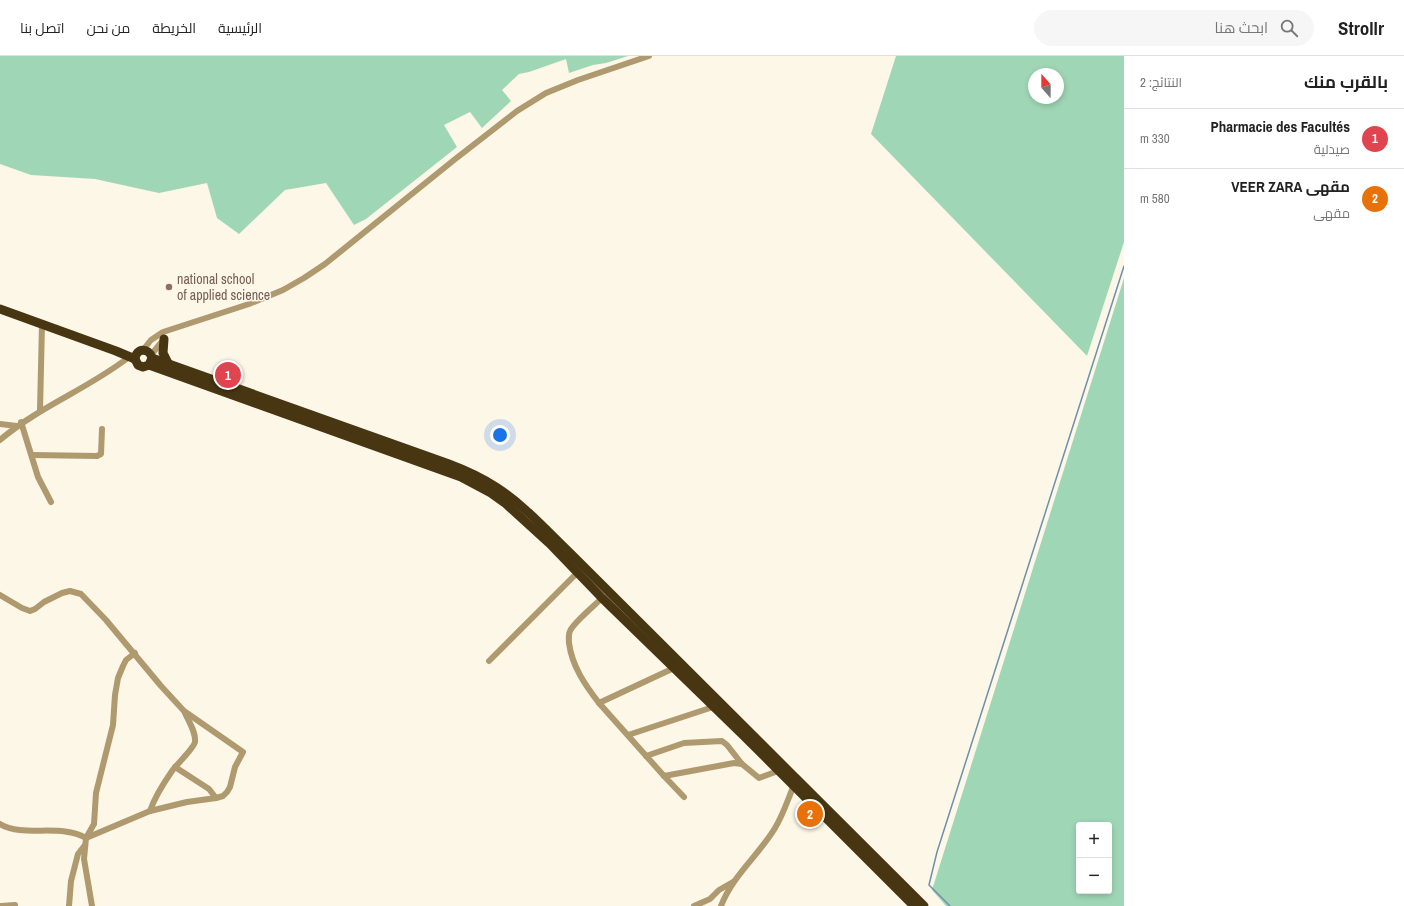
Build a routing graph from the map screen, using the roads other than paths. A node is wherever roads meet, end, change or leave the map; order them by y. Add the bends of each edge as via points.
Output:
1 (649, 56) edge
2 (0, 309) edge
3 (42, 324) junction
4 (172, 329) junction
5 (164, 339) junction
6 (142, 357) junction
7 (169, 365) junction
8 (40, 410) junction
9 (0, 424) edge
10 (19, 424) junction
11 (102, 430) dead end
12 (0, 440) edge
13 (32, 455) junction
14 (51, 502) dead end
15 (578, 572) junction
16 (0, 595) edge
17 (602, 598) junction
18 (135, 653) junction
19 (489, 661) dead end
20 (674, 668) junction
21 (599, 703) junction
22 (713, 707) junction
23 (184, 711) junction
24 (628, 735) junction
25 (646, 756) junction
26 (742, 764) junction
27 (175, 767) junction
28 (778, 771) junction
29 (664, 776) junction
30 (794, 786) junction
31 (684, 797) dead end
32 (216, 798) junction
33 (150, 811) junction
34 (0, 824) edge
35 (86, 841) junction
36 (733, 882) junction
37 (15, 905) dead end
38 (1, 906) edge
39 (69, 906) edge
40 (92, 906) edge
41 (694, 906) edge
42 (721, 906) edge
43 (914, 906) edge
44 (924, 906) edge

1 - 4 street via 578,80 517,111 304,278 249,304
2 - 3 highway
3 - 6 highway via 116,351
3 - 8 street
4 - 5 street
4 - 6 street via 157,335
5 - 6 street
5 - 7 highway via 163,353
6 - 7 highway
6 - 8 street via 115,368
6 - 15 highway via 461,477 505,503
7 - 44 highway via 449,464 496,487 528,512 565,548
8 - 10 street
9 - 10 street
10 - 12 street
10 - 13 street
11 - 13 street via 102,449 101,454 97,456
13 - 14 street via 38,477
15 - 17 highway
15 - 19 street
16 - 18 street via 30,611 62,593 78,592
17 - 20 highway
17 - 21 street via 572,626 569,635 574,664 587,688
18 - 23 street
18 - 35 street via 126,660 118,678 113,725 96,793 94,824
20 - 21 street
20 - 22 highway
21 - 24 street
22 - 24 street
22 - 28 highway
23 - 27 street via 192,727 195,741 194,746
23 - 32 street via 243,752 235,767 230,787 223,796
24 - 25 street
25 - 26 street via 684,743 722,741
25 - 29 street
26 - 28 street via 759,778
26 - 29 street via 734,763
27 - 32 street via 209,789
27 - 33 street via 160,789
28 - 30 highway
29 - 31 street
30 - 36 street via 775,828
30 - 43 highway
32 - 33 street
33 - 35 street
34 - 35 street via 12,829 80,834
35 - 39 street via 78,854 71,881
35 - 40 street via 84,859
36 - 41 street via 710,899
36 - 42 street
37 - 38 street

